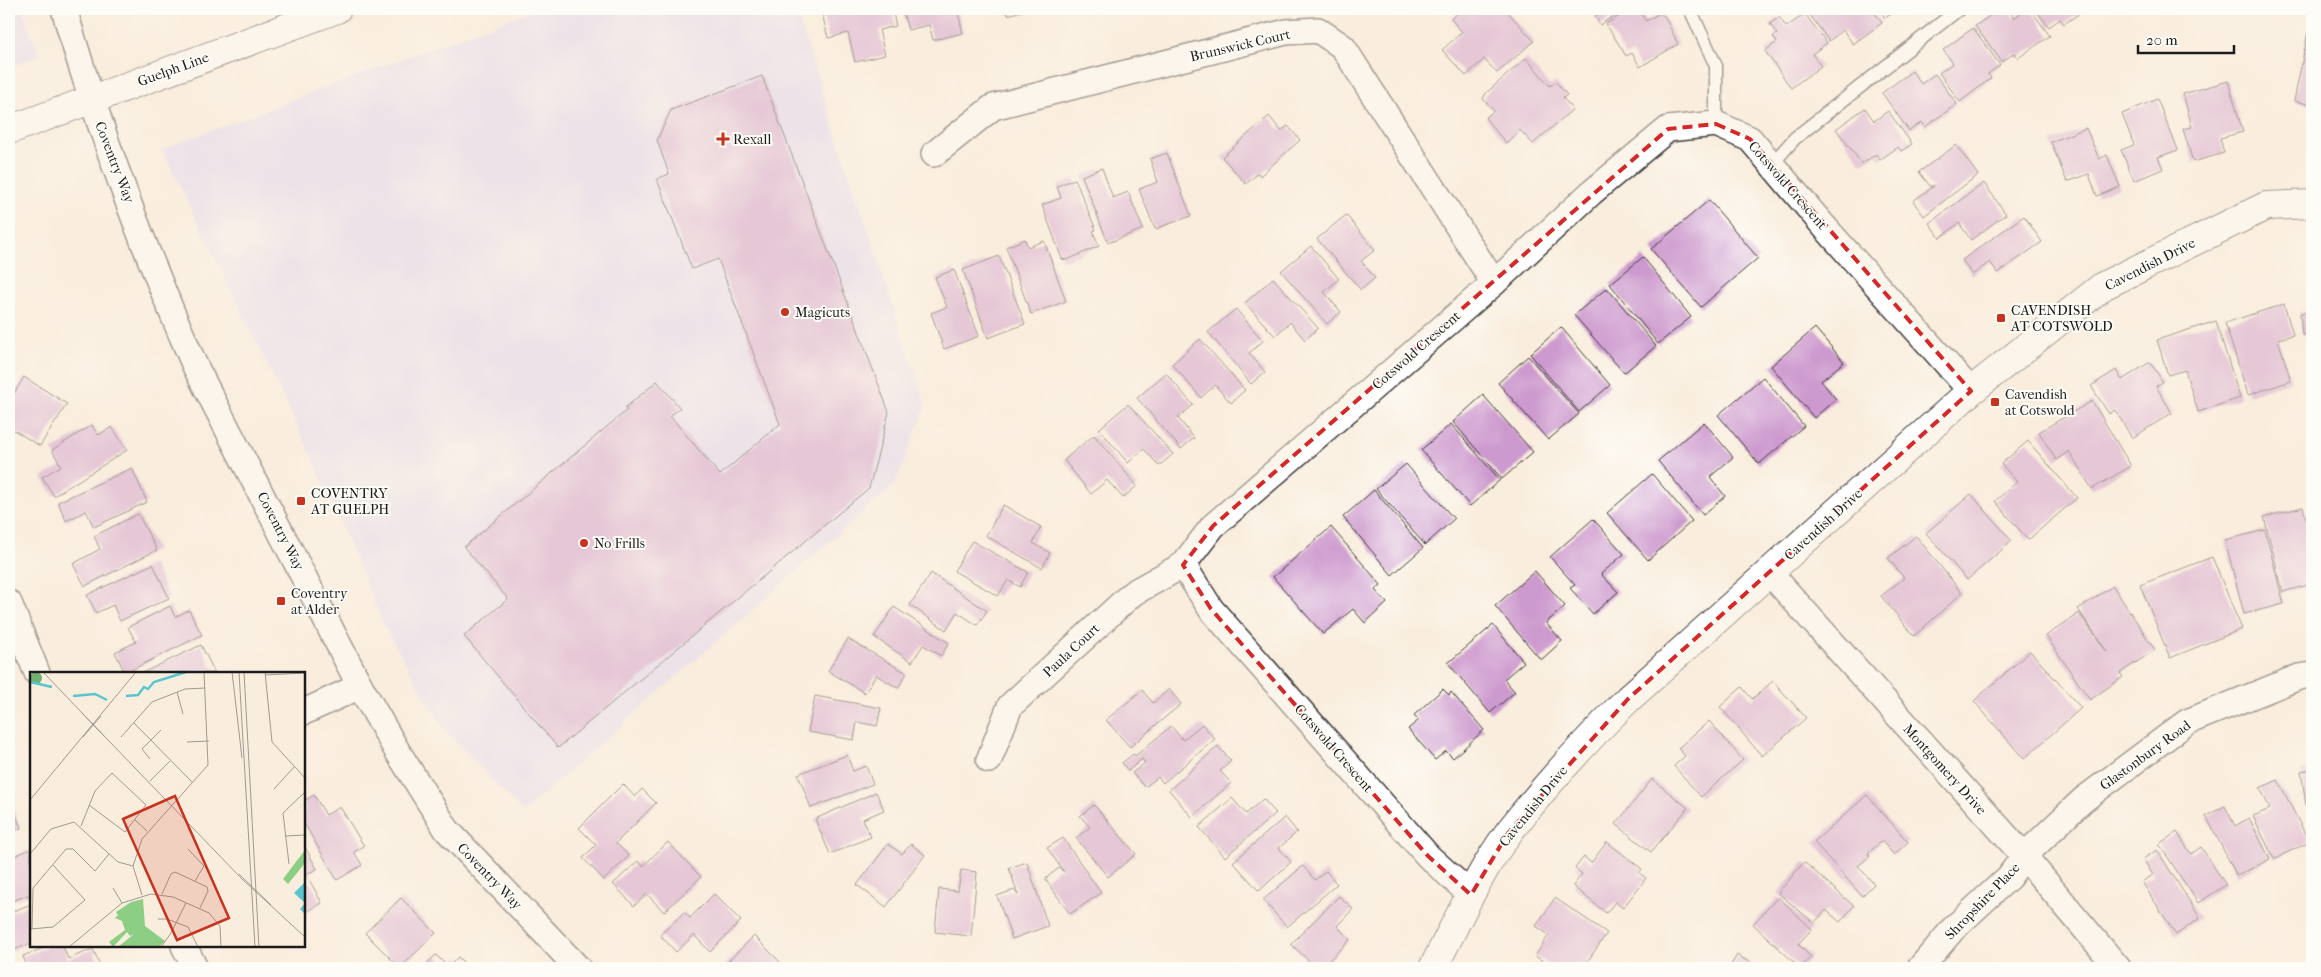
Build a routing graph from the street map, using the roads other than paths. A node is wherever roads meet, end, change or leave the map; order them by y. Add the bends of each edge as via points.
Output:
1 (64, 9) edge
2 (337, 9) edge
3 (1690, 9) edge
4 (1960, 9) edge
5 (90, 99) junction
6 (1716, 124) junction
7 (9, 130) edge
8 (934, 154) dead end
9 (1772, 164) junction
10 (2312, 204) edge
11 (1494, 283) junction
12 (1971, 391) junction
13 (1183, 565) junction
14 (1769, 572) junction
15 (9, 603) edge
16 (37, 672) edge
17 (2312, 675) edge
18 (360, 686) junction
19 (305, 712) edge
20 (989, 760) dead end
21 (2024, 856) junction
22 (1471, 895) junction
23 (184, 947) edge
24 (195, 968) edge
25 (578, 968) edge
26 (1433, 968) edge
27 (1920, 968) edge
28 (2118, 968) edge

1 - 5 street, Coventry Way
2 - 5 street, Guelph Line
3 - 6 lane via 1716,66
4 - 9 lane via 1795,138
5 - 7 street, Guelph Line
5 - 18 street, Coventry Way via 195,366
6 - 9 street, Cotswold Crescent via 1750,139
6 - 11 street, Cotswold Crescent via 1668,129 1591,193
8 - 11 street, Brunswick Court via 993,107 1286,32 1318,30 1343,46
9 - 12 street, Cotswold Crescent
10 - 12 street, Cavendish Drive via 2266,206 2103,286
11 - 13 street, Cotswold Crescent via 1213,526
12 - 14 street, Cavendish Drive
13 - 20 street, Paula Court via 1133,593 1010,706
13 - 22 street, Cotswold Crescent via 1218,616 1428,856
14 - 21 street, Montgomery Drive
14 - 22 street, Cavendish Drive via 1588,738 1508,833
15 - 16 street
17 - 21 street, Glastonbury Road via 2299,677 2187,722 2083,800
18 - 19 street
18 - 25 street, Coventry Way via 446,830
21 - 27 street, Shropshire Place via 2009,877 1953,929
21 - 28 street, Montgomery Drive
22 - 26 street, Cavendish Drive
23 - 24 street

